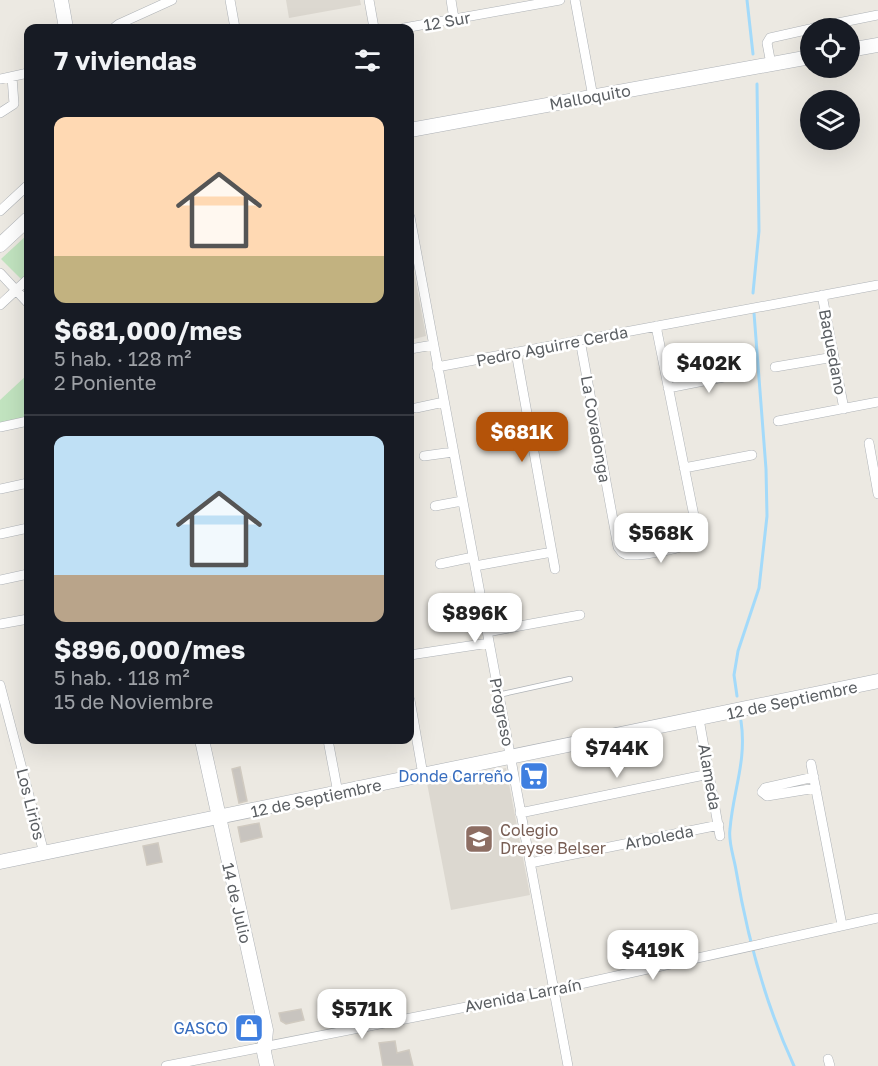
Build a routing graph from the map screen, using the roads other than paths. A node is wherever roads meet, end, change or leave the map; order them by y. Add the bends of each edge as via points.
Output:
1 (61, 0) edge
2 (172, 0) edge
3 (230, 0) edge
4 (369, 0) edge
5 (451, 0) edge
6 (560, 0) edge
7 (575, 0) edge
8 (878, 15) edge
9 (454, 19) junction
10 (860, 19) edge
11 (65, 24) edge
12 (119, 24) edge
13 (234, 24) edge
14 (374, 24) edge
15 (414, 26) edge
16 (800, 31) edge
17 (878, 45) edge
18 (860, 48) edge
19 (800, 59) edge
20 (771, 64) junction
21 (24, 74) edge
22 (12, 77) junction
23 (0, 79) edge
24 (593, 97) junction
25 (0, 113) edge
26 (414, 129) edge
27 (24, 188) edge
28 (0, 211) edge
29 (24, 223) edge
30 (414, 239) edge
31 (0, 245) edge
32 (0, 273) edge
33 (24, 283) edge
34 (878, 285) edge
35 (16, 290) junction
36 (822, 295) junction
37 (24, 299) edge
38 (0, 305) edge
39 (656, 326) junction
40 (580, 340) junction
41 (433, 345) junction
42 (414, 348) edge
43 (516, 352) junction
44 (834, 357) junction
45 (437, 367) junction
46 (775, 367) dead end
47 (744, 373) dead end
48 (668, 388) junction
49 (444, 402) junction
50 (878, 402) edge
51 (416, 408) dead end
52 (844, 409) junction
53 (778, 421) dead end
54 (24, 422) edge
55 (0, 426) edge
56 (869, 443) dead end
57 (453, 452) junction
58 (752, 455) dead end
59 (424, 456) dead end
60 (684, 468) junction
61 (24, 484) edge
62 (0, 489) edge
63 (878, 494) edge
64 (462, 501) junction
65 (435, 506) dead end
66 (24, 529) edge
67 (0, 534) edge
68 (552, 552) junction
69 (474, 562) junction
70 (440, 564) dead end
71 (555, 569) dead end
72 (24, 575) edge
73 (0, 580) edge
74 (580, 615) dead end
75 (24, 620) edge
76 (0, 624) edge
77 (487, 632) junction
78 (489, 643) junction
79 (414, 654) edge
80 (570, 679) dead end
81 (878, 681) edge
82 (0, 685) edge
83 (498, 694) junction
84 (699, 719) junction
85 (414, 723) edge
86 (203, 744) edge
87 (329, 744) edge
88 (510, 756) junction
89 (811, 764) dead end
90 (709, 774) junction
91 (423, 775) junction
92 (814, 777) junction
93 (816, 788) junction
94 (338, 793) junction
95 (520, 813) junction
96 (218, 818) junction
97 (718, 825) junction
98 (720, 836) dead end
99 (44, 853) junction
100 (0, 862) edge
101 (530, 863) junction
102 (878, 918) edge
103 (842, 925) junction
104 (553, 990) junction
105 (265, 1045) junction
106 (166, 1066) edge
107 (267, 1066) edge
108 (568, 1066) edge

1 - 11 street
2 - 12 street
3 - 13 street
4 - 14 street
5 - 9 street
6 - 9 street, 12 Sur
7 - 24 street
8 - 10 street
9 - 15 street, 12 Sur
16 - 20 street via 770,38 767,43
17 - 18 street
19 - 20 street, Malloquito
20 - 24 street, Malloquito
21 - 22 street
22 - 23 street
22 - 25 street via 14,104
24 - 26 street, Malloquito
27 - 28 street
29 - 31 street
30 - 41 street, Progreso
32 - 35 street
33 - 35 street
34 - 36 street, Pedro Aguirre Cerda
35 - 37 street
35 - 38 street
36 - 39 street, Pedro Aguirre Cerda
36 - 44 street, Baquedano
39 - 40 street, Pedro Aguirre Cerda
39 - 48 street
40 - 43 street, Pedro Aguirre Cerda
40 - 60 street, La Covadonga via 622,553 632,555 687,546 695,541 697,531
41 - 42 street
41 - 45 street, Progreso
43 - 45 street, Pedro Aguirre Cerda
43 - 68 street
44 - 46 street
44 - 52 street, Baquedano
45 - 49 street, Progreso
47 - 48 street
48 - 60 street
49 - 51 street
49 - 57 street, Progreso
50 - 52 street
52 - 53 street
54 - 55 street
56 - 63 street
57 - 59 street
57 - 64 street, Progreso
58 - 60 street
61 - 62 street
64 - 65 street
64 - 69 street, Progreso
66 - 67 street
68 - 69 street
68 - 71 street
69 - 70 street
69 - 77 street, Progreso
72 - 73 street
74 - 77 street
75 - 76 street
77 - 78 street, Progreso
78 - 79 street
78 - 83 street, Progreso
80 - 83 lane
81 - 84 street, 12 de Septiembre
82 - 99 street, Los Lirios
83 - 88 street, Progreso
84 - 88 street, 12 de Septiembre
84 - 90 street, Alameda
85 - 91 street
86 - 96 street, 14 de Julio
87 - 94 street
88 - 91 street, 12 de Septiembre
88 - 95 street, Progreso
89 - 92 street
90 - 95 street
90 - 97 street, Alameda
91 - 94 street, 12 de Septiembre
92 - 93 street
92 - 93 street via 765,788 762,792 766,795
93 - 103 street
94 - 96 street, 12 de Septiembre
95 - 101 street, Progreso
96 - 99 street, 12 de Septiembre
96 - 105 street, 14 de Julio via 266,1030
97 - 98 street, Alameda
97 - 101 street, Arboleda
99 - 100 street, 12 de Septiembre
101 - 104 street, Progreso
102 - 103 street, Avenida Larraín
103 - 104 street, Avenida Larraín
104 - 105 street, Avenida Larraín
104 - 108 street, Progreso
105 - 106 street, Avenida Larraín
105 - 107 street, 14 de Julio

